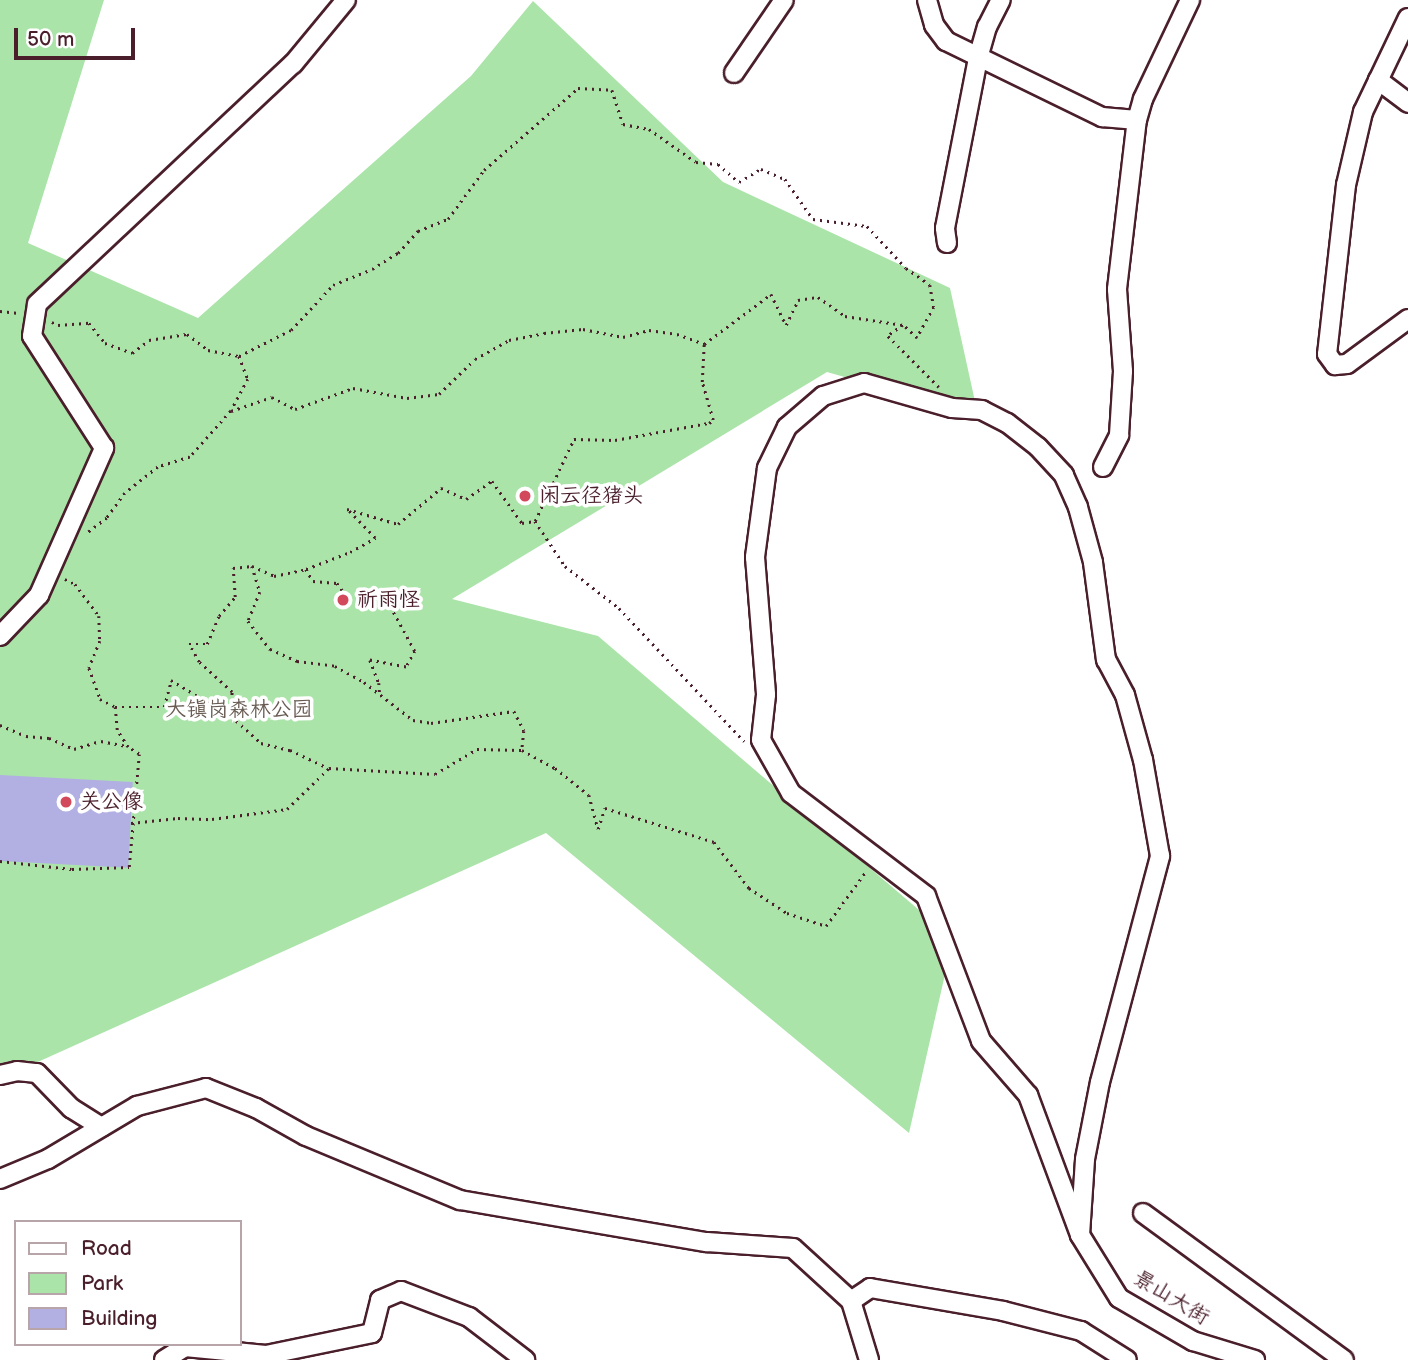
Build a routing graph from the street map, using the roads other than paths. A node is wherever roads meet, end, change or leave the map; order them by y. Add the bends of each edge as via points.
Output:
1 (346, 0) edge
2 (784, 0) edge
3 (927, 0) edge
4 (1001, 0) edge
5 (1190, 0) edge
6 (1408, 18) edge
7 (978, 58) junction
8 (734, 73) dead end
9 (1378, 80) junction
10 (1408, 103) edge
11 (1137, 120) junction
12 (947, 243) dead end
13 (1408, 319) edge
14 (1103, 467) dead end
15 (0, 636) edge
16 (0, 1075) edge
17 (102, 1127) junction
18 (0, 1179) edge
19 (1143, 1213) dead end
20 (1080, 1235) junction
21 (851, 1301) junction
22 (164, 1360) edge
23 (525, 1360) edge
24 (869, 1360) edge
25 (1126, 1360) edge
26 (1255, 1360) edge
27 (1344, 1360) edge

1 - 15 street via 293,64 37,304 32,335 104,448 39,596
2 - 8 street
3 - 7 street via 934,25 946,41
4 - 7 street
5 - 11 street
6 - 9 street
7 - 11 street via 1102,117
7 - 12 street via 945,228
9 - 10 street
9 - 13 street via 1363,112 1346,185 1327,354 1335,365 1347,364
11 - 14 street via 1117,289 1123,371 1119,435
16 - 17 street via 37,1073 71,1108
17 - 18 street via 48,1159
17 - 21 street via 137,1106 206,1088 256,1108 306,1136 460,1200 706,1242 793,1248
19 - 27 street
20 - 20 street, 景山大街 via 1028,1095 981,1041 926,896 791,793 761,740 766,695 755,557 767,468 787,427 823,396 864,383 952,408 982,410 1038,447 1064,475 1093,562 1106,660 1125,695 1143,760 1160,856 1100,1082 1085,1159
20 - 26 street, 景山大街 via 1119,1298 1193,1341
21 - 24 street
21 - 25 street via 870,1288 1003,1311 1081,1331
22 - 23 street via 185,1347 266,1355 372,1333 380,1300 401,1291 469,1317

